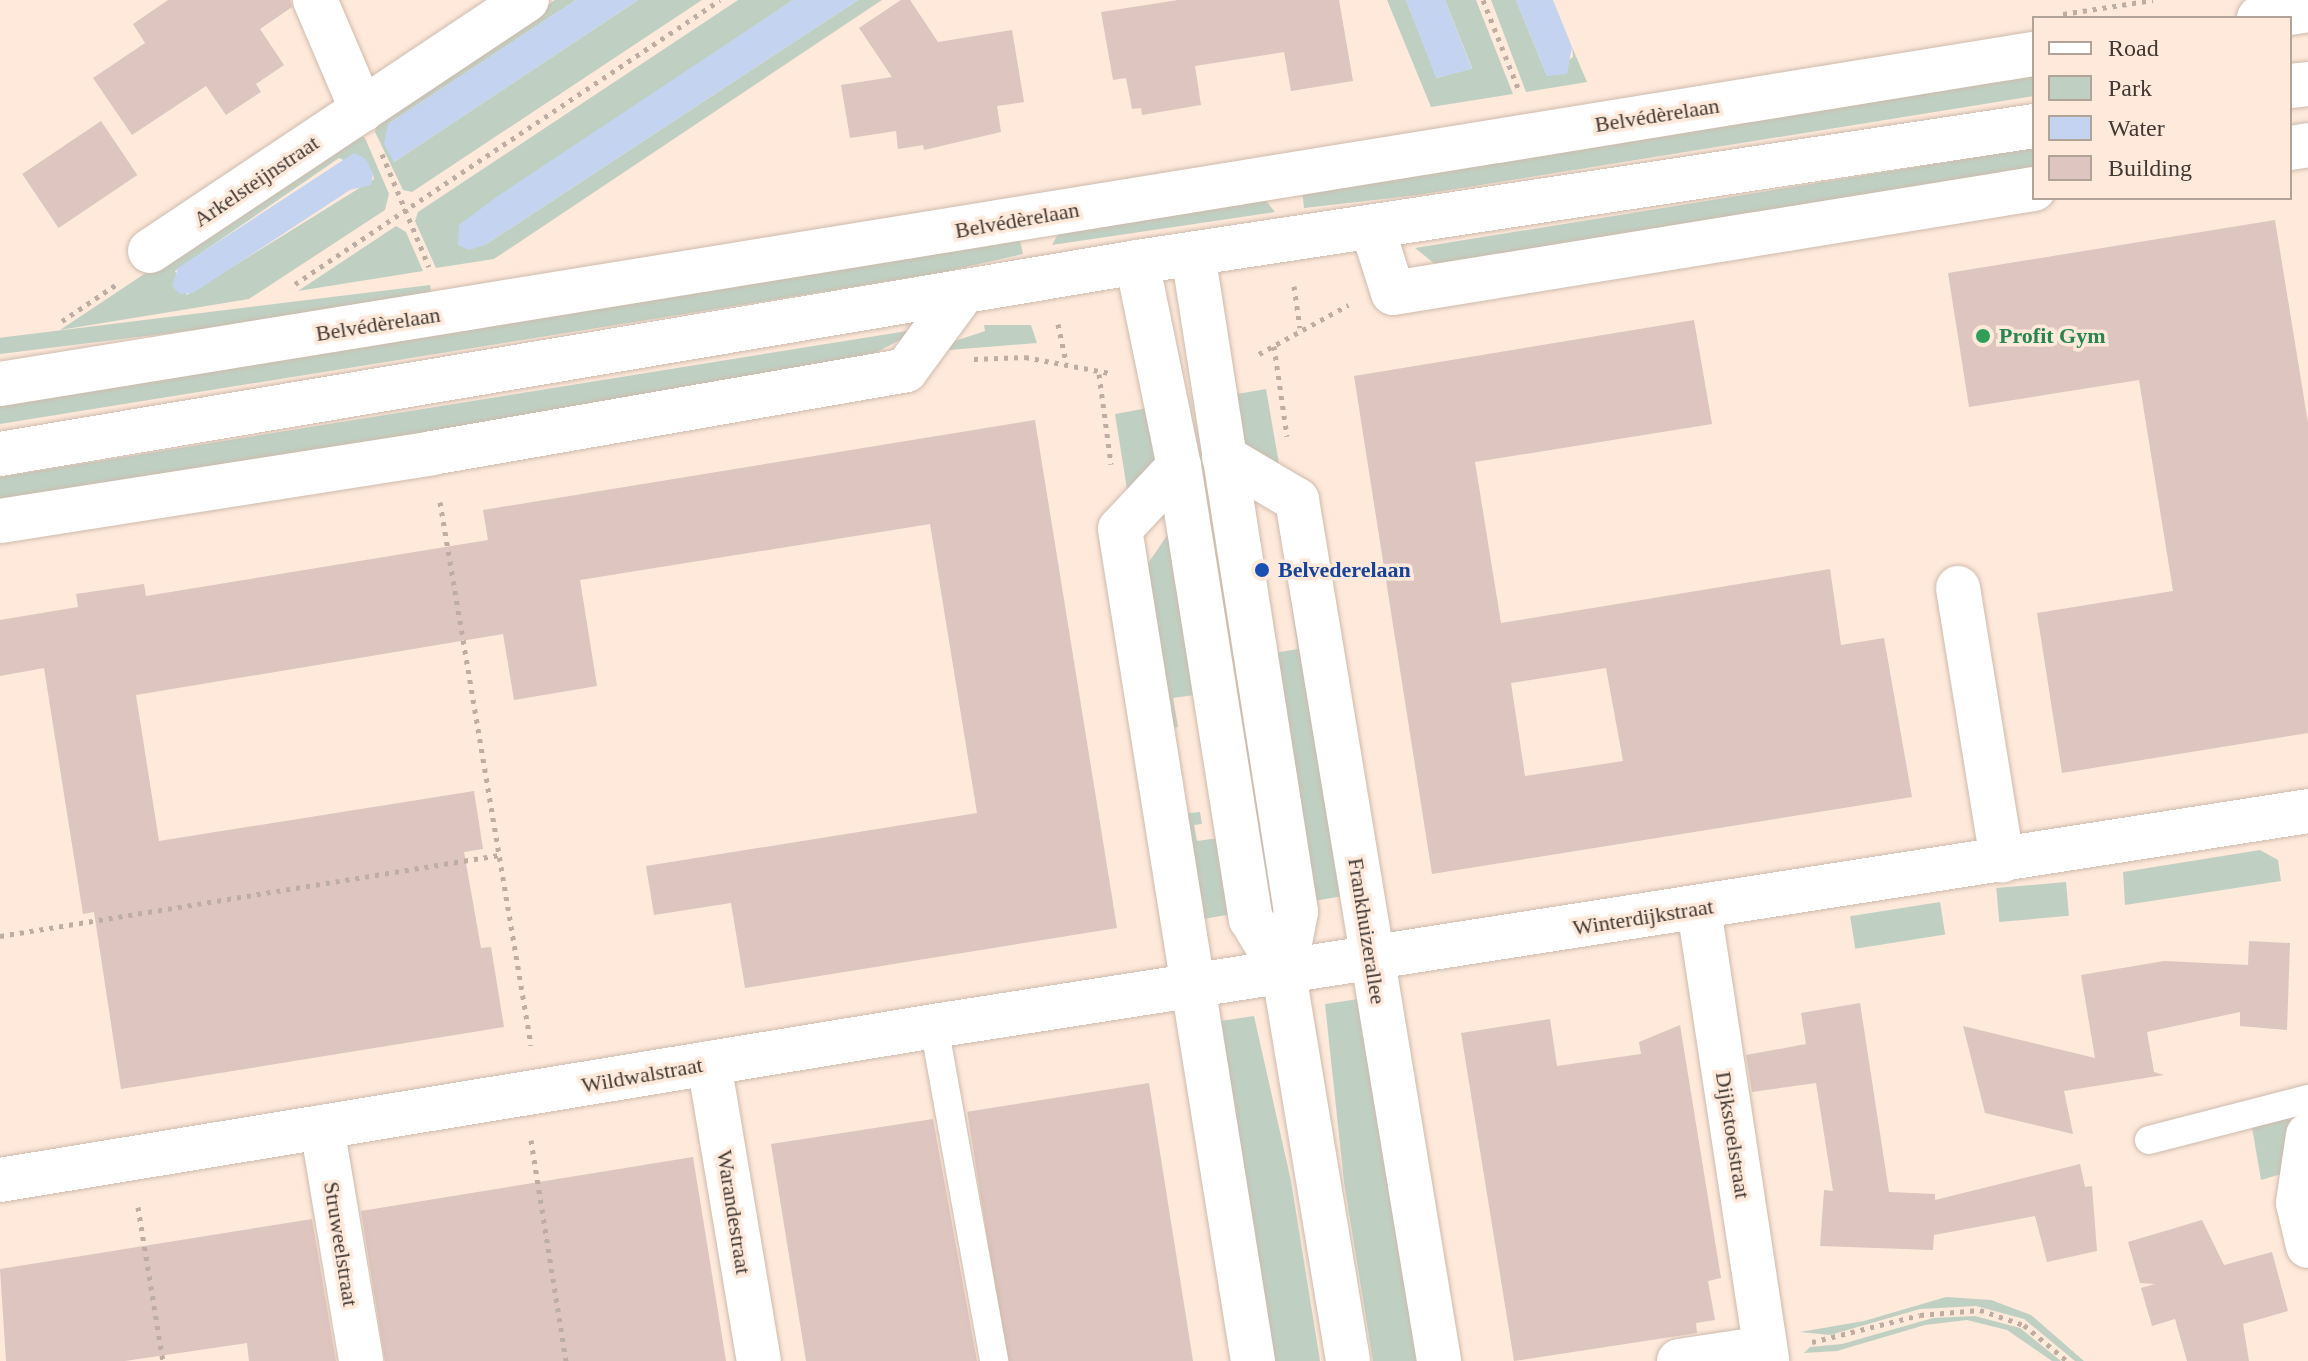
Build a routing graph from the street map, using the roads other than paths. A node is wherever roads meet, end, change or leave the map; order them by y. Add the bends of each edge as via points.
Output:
1 (315, 0) edge
2 (527, 0) edge
3 (2308, 10) edge
4 (2271, 16) edge
5 (2032, 54) edge
6 (362, 110) junction
7 (2032, 126) edge
8 (2032, 189) edge
9 (1372, 227) junction
10 (150, 251) road end
11 (1193, 254) junction
12 (1137, 262) junction
13 (961, 295) junction
14 (0, 384) edge
15 (0, 454) edge
16 (1224, 457) junction
17 (1179, 466) junction
18 (0, 521) edge
19 (1958, 588) dead end
20 (2308, 811) edge
21 (2002, 860) junction
22 (1699, 909) junction
23 (1371, 958) junction
24 (1284, 974) junction
25 (1193, 986) junction
26 (934, 1026) junction
27 (709, 1063) junction
28 (2308, 1099) edge
29 (322, 1127) junction
30 (2308, 1135) edge
31 (2149, 1140) dead end
32 (0, 1180) edge
33 (2308, 1246) edge
34 (1766, 1355) edge
35 (361, 1361) edge
36 (759, 1361) edge
37 (994, 1361) edge
38 (1253, 1361) edge
39 (1348, 1361) edge
40 (1439, 1361) edge
41 (1679, 1361) edge

1 - 6 street
2 - 6 street, Arkelsteijnstraat
3 - 4 street
5 - 14 street, Belvédèrelaan
6 - 10 street, Arkelsteijnstraat
7 - 9 street
8 - 9 street via 1393,293
9 - 11 street
11 - 12 street
11 - 16 street
12 - 13 street
12 - 17 street
13 - 15 street
13 - 18 street via 906,370
16 - 23 street, Frankhuizerallee via 1297,500
16 - 24 street via 1296,912
17 - 24 street via 1251,919
17 - 25 street via 1120,529
19 - 21 street
20 - 21 street, Winterdijkstraat
21 - 22 street, Winterdijkstraat
22 - 23 street, Winterdijkstraat
22 - 34 street, Dijkstoelstraat
23 - 24 street, Winterdijkstraat
23 - 40 street, Frankhuizerallee
24 - 25 street, Wildwalstraat
24 - 39 street
25 - 26 street, Wildwalstraat
25 - 38 street
26 - 27 street, Wildwalstraat
26 - 37 lane
27 - 29 street, Wildwalstraat
27 - 36 street, Warandestraat
28 - 31 lane
29 - 32 street, Wildwalstraat
29 - 35 street, Struweelstraat
30 - 33 street via 2298,1203
34 - 41 street

